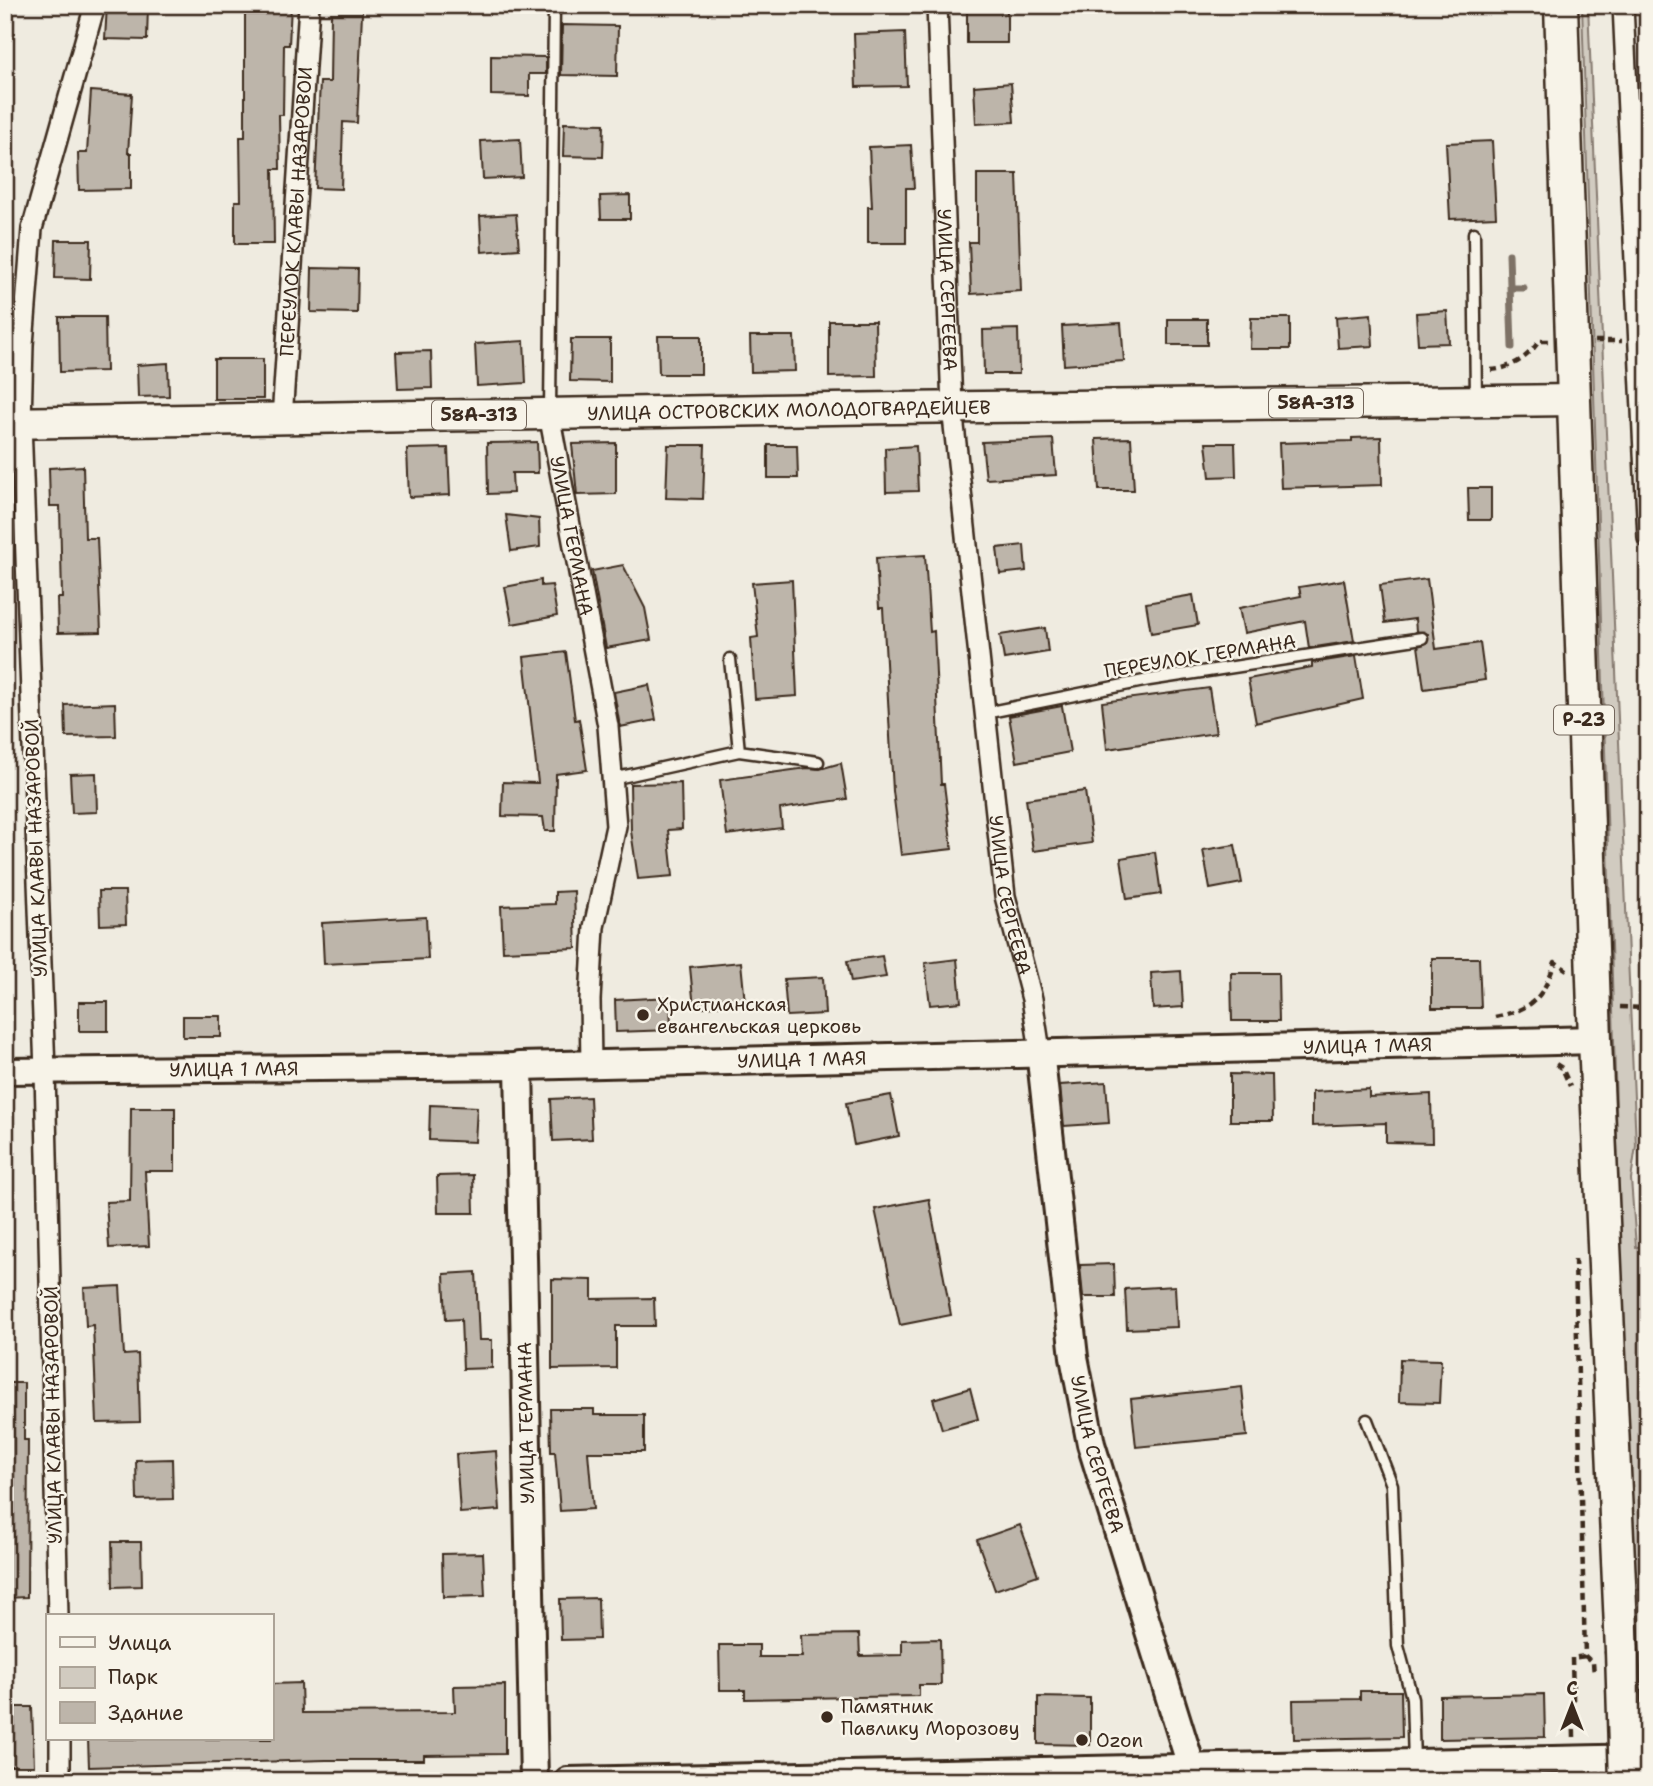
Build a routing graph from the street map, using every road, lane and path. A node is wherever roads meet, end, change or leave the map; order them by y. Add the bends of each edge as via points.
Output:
1 (95, 5) edge
2 (309, 5) edge
3 (554, 5) edge
4 (937, 5) edge
5 (1561, 5) edge
6 (1623, 5) edge
7 (1474, 233) dead end
8 (1645, 379) edge
9 (1573, 400) junction
10 (1476, 402) junction
11 (952, 407) junction
12 (550, 414) junction
13 (282, 419) junction
14 (13, 423) edge
15 (1648, 538) edge
16 (1422, 638) dead end
17 (730, 659) dead end
18 (985, 713) junction
19 (739, 751) junction
20 (818, 762) dead end
21 (612, 779) junction
22 (1594, 987) junction
23 (1648, 1008) edge
24 (1491, 1017) dead end
25 (1595, 1040) junction
26 (1040, 1051) junction
27 (1553, 1062) dead end
28 (592, 1064) junction
29 (519, 1066) junction
30 (5, 1071) edge
31 (45, 1071) junction
32 (1571, 1090) dead end
33 (1575, 1256) dead end
34 (1367, 1420) dead end
35 (58, 1614) edge
36 (1586, 1656) junction
37 (1594, 1675) dead end
38 (60, 1740) edge
39 (1648, 1758) edge
40 (1574, 1759) junction
41 (1414, 1762) junction
42 (1191, 1766) junction
43 (60, 1781) edge
44 (534, 1781) edge
45 (569, 1781) edge
46 (1626, 1781) edge

1 - 14 street, УЛИЦА КЛАВЫ НАЗАРОВОЙ via 33,229
2 - 13 street, ПЕРЕУЛОК КЛАВЫ НАЗАРОВОЙ
3 - 12 lane, УЛИЦА ГЕРМАНА
4 - 11 street, УЛИЦА СЕРГЕЕВА
5 - 9 highway, Р-23
6 - 8 street
7 - 10 lane
8 - 15 street
9 - 10 main road, УЛИЦА ОСТРОВСКИХ МОЛОДОГВАРДЕЙЦЕВ / 58А-313
9 - 22 highway, Р-23
10 - 11 main road, УЛИЦА ОСТРОВСКИХ МОЛОДОГВАРДЕЙЦЕВ / 58А-313
11 - 12 main road, УЛИЦА ОСТРОВСКИХ МОЛОДОГВАРДЕЙЦЕВ / 58А-313
11 - 18 street, УЛИЦА СЕРГЕЕВА
12 - 13 main road, УЛИЦА ОСТРОВСКИХ МОЛОДОГВАРДЕЙЦЕВ / 58А-313
12 - 21 street, УЛИЦА ГЕРМАНА via 608,726
13 - 14 main road, УЛИЦА ОСТРОВСКИХ МОЛОДОГВАРДЕЙЦЕВ / 58А-313
14 - 31 street, УЛИЦА КЛАВЫ НАЗАРОВОЙ
16 - 18 lane, ПЕРЕУЛОК ГЕРМАНА via 1149,680
17 - 19 lane
18 - 26 street, УЛИЦА СЕРГЕЕВА via 1005,895 1032,999
19 - 20 lane
19 - 21 lane
21 - 28 street, УЛИЦА ГЕРМАНА via 616,826 594,927
22 - 23 path via 1622,1009
22 - 24 path via 1555,962 1544,994 1514,1013
22 - 25 highway, Р-23
25 - 26 main road, УЛИЦА 1 МАЯ
25 - 46 highway, Р-23, bridge
26 - 28 main road, УЛИЦА 1 МАЯ
26 - 42 main road, УЛИЦА СЕРГЕЕВА via 1074,1357 1091,1444
27 - 32 path via 1562,1068
28 - 29 main road, УЛИЦА 1 МАЯ
29 - 31 street, УЛИЦА 1 МАЯ
29 - 44 main road, УЛИЦА ГЕРМАНА
30 - 31 street, УЛИЦА 1 МАЯ
31 - 35 street, УЛИЦА КЛАВЫ НАЗАРОВОЙ
33 - 36 path
34 - 41 lane via 1392,1485 1398,1646 1412,1698
36 - 37 path via 1593,1663
36 - 40 path via 1572,1658
38 - 43 street
39 - 40 main road
40 - 41 main road
41 - 42 main road
42 - 45 main road

